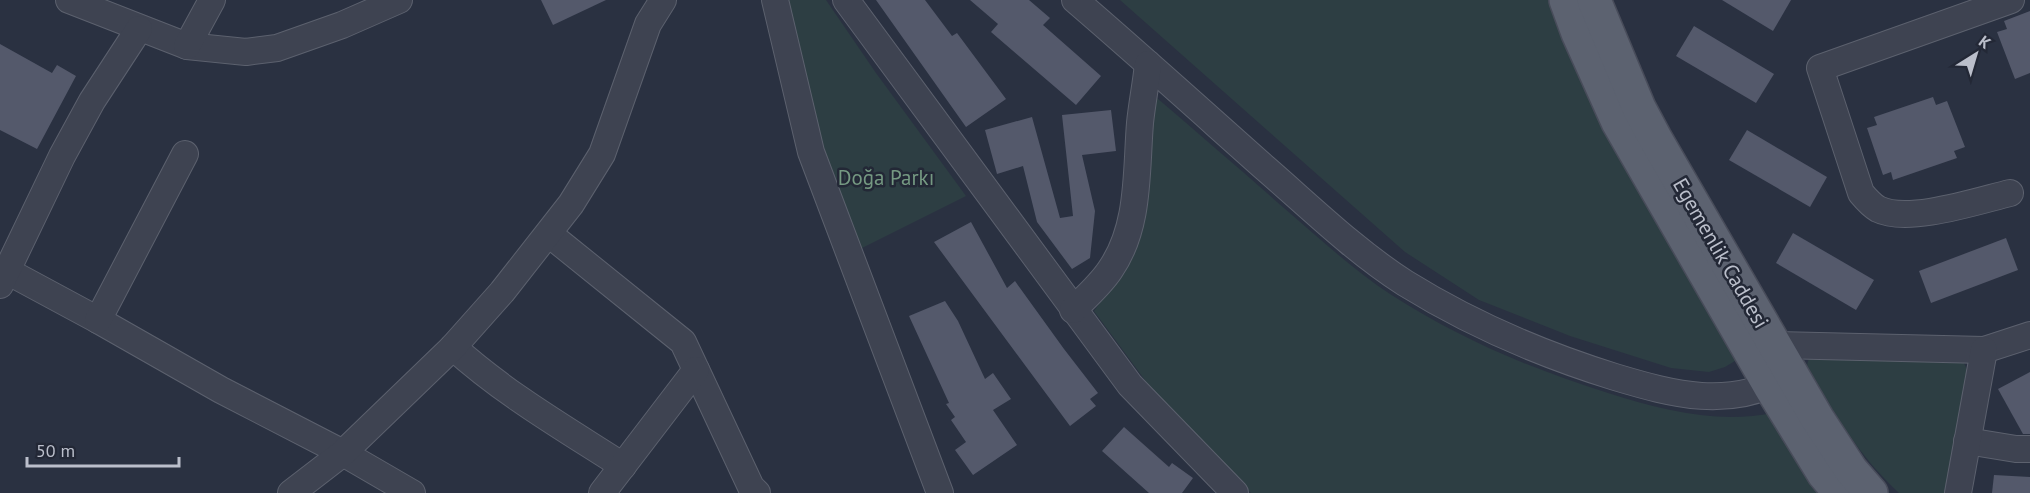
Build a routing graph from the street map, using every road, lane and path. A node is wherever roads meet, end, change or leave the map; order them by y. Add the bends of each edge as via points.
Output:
1 (69, 0) edge
2 (212, 0) edge
3 (399, 0) edge
4 (663, 0) edge
5 (775, 0) edge
6 (846, 0) edge
7 (1075, 0) edge
8 (1566, 0) edge
9 (1594, 0) edge
10 (2012, 0) edge
11 (139, 28) junction
12 (188, 46) junction
13 (1148, 64) junction
14 (185, 154) dead end
15 (2010, 193) dead end
16 (549, 234) junction
17 (4, 278) edge
18 (1073, 310) junction
19 (98, 320) junction
20 (2030, 335) edge
21 (1775, 345) junction
22 (453, 347) junction
23 (1984, 350) junction
24 (696, 370) junction
25 (1781, 380) junction
26 (1967, 441) junction
27 (2030, 449) edge
28 (344, 453) junction
29 (623, 466) junction
30 (1229, 491) edge
31 (291, 493) edge
32 (412, 493) edge
33 (603, 493) edge
34 (757, 493) edge
35 (940, 493) edge
36 (1839, 493) edge
37 (1871, 493) edge
38 (1958, 493) edge

1 - 11 street
2 - 12 street
3 - 12 street via 277,48 246,52
4 - 16 street via 648,24 602,154
5 - 35 street via 812,152
6 - 18 street
7 - 13 street
8 - 25 main road, Egemenlik Caddesi via 1618,122
9 - 21 main road, Egemenlik Caddesi via 1639,108
10 - 15 street via 1820,68 1861,193 1879,210 1903,215 1923,213
11 - 12 street
11 - 17 street via 62,156
13 - 18 street via 1138,172 1125,238 1112,268
13 - 25 street via 1346,238 1403,281 1458,314 1572,364 1679,395 1720,396
14 - 19 street
16 - 22 street
16 - 24 street via 683,342
17 - 19 street
18 - 30 street via 1130,385
19 - 28 street via 221,390
20 - 23 street
21 - 23 street
21 - 25 main road, Egemenlik Caddesi
22 - 28 street
22 - 29 street via 511,395
23 - 26 street
24 - 29 street
24 - 34 street
25 - 36 main road, Egemenlik Caddesi via 1824,474
25 - 37 main road, Egemenlik Caddesi
26 - 27 street
26 - 38 street
28 - 31 street
28 - 32 street
29 - 33 street

